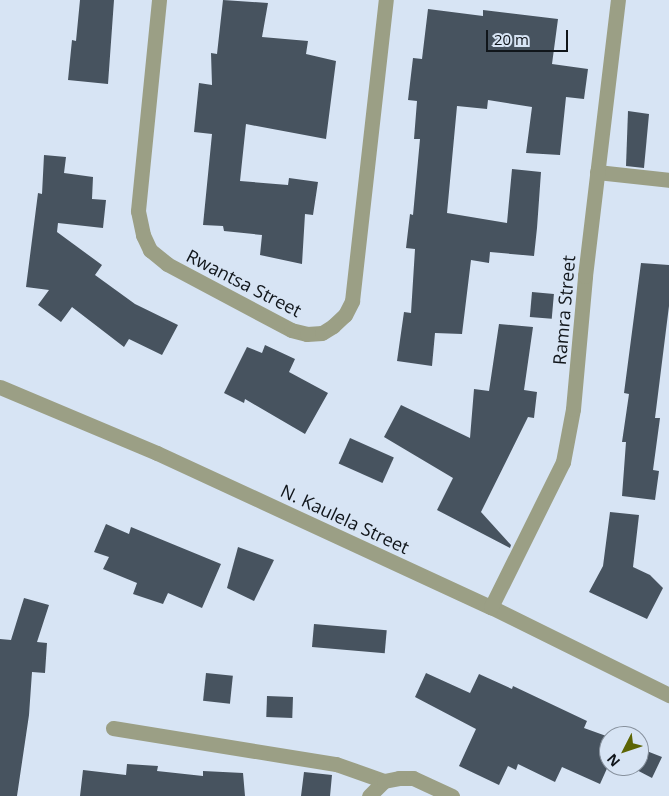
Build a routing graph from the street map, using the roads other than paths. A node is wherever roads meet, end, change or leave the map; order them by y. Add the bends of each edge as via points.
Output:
1 (159, 0) edge
2 (386, 0) edge
3 (618, 0) edge
4 (597, 172) junction
5 (669, 180) edge
6 (0, 388) edge
7 (491, 607) junction
8 (669, 695) edge
9 (114, 728) dead end
10 (384, 781) junction
11 (369, 796) edge
12 (452, 796) edge

1 - 2 street, Rwantsa Street via 138,211 143,235 150,250 167,264 291,330 308,334 322,333 333,326 345,315 352,301
3 - 4 street, Ramra Street
4 - 5 street
4 - 7 street, Ramra Street via 574,409 563,462
6 - 7 street, N. Kaulela Street via 157,453
7 - 8 street, N. Kaulela Street
9 - 10 street via 336,764
10 - 11 street
10 - 12 street via 413,778

